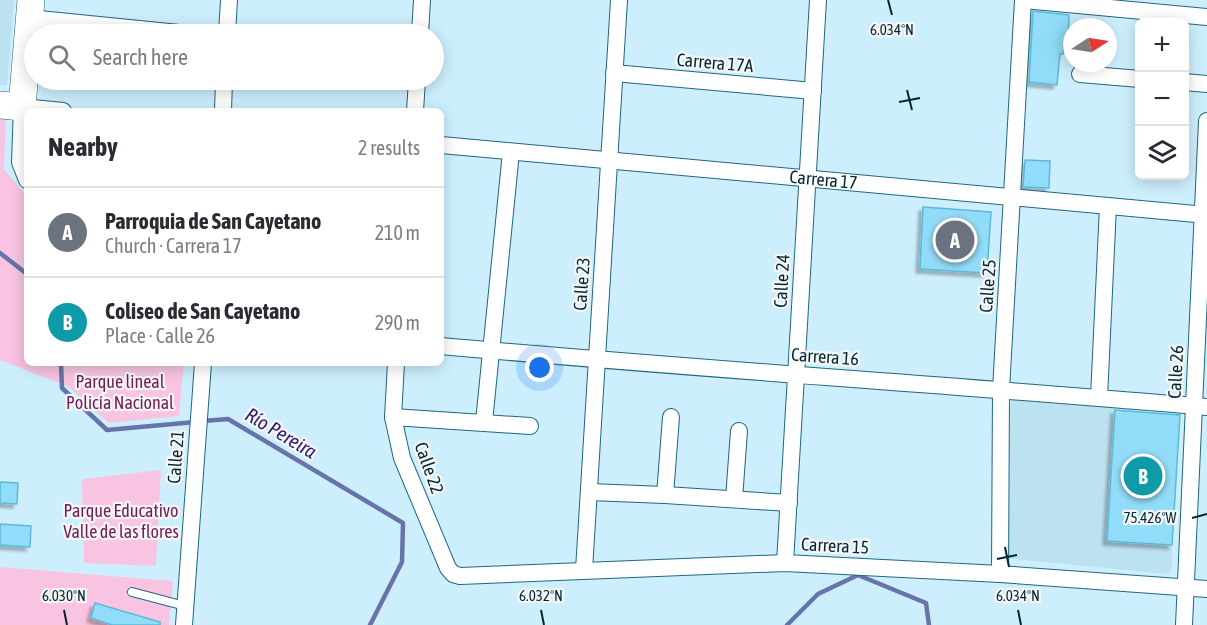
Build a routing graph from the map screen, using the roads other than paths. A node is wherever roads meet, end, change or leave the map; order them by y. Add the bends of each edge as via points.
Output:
1 (229, 0) edge
2 (422, 0) edge
3 (619, 0) edge
4 (818, 0) edge
5 (1023, 0) edge
6 (30, 9) edge
7 (1207, 17) edge
8 (27, 24) edge
9 (125, 24) edge
10 (228, 24) edge
11 (421, 24) edge
12 (24, 40) edge
13 (614, 73) junction
14 (1080, 74) dead end
15 (1135, 79) edge
16 (1189, 82) edge
17 (1207, 84) edge
18 (224, 90) edge
19 (416, 90) edge
20 (813, 91) junction
21 (11, 106) edge
22 (32, 108) edge
23 (223, 108) edge
24 (415, 108) edge
25 (1207, 121) edge
26 (444, 146) edge
27 (511, 152) junction
28 (609, 161) junction
29 (24, 172) edge
30 (807, 179) junction
31 (1013, 198) junction
32 (1108, 206) junction
33 (1205, 215) edge
34 (1203, 309) edge
35 (444, 345) edge
36 (490, 350) junction
37 (597, 360) junction
38 (203, 366) edge
39 (396, 366) edge
40 (796, 374) junction
41 (1001, 390) junction
42 (1099, 398) junction
43 (1200, 407) edge
44 (393, 417) junction
45 (671, 417) dead end
46 (484, 422) junction
47 (530, 426) dead end
48 (740, 431) dead end
49 (589, 492) junction
50 (665, 495) junction
51 (734, 499) junction
52 (789, 503) junction
53 (785, 563) junction
54 (584, 570) junction
55 (1000, 574) junction
56 (460, 576) joint
57 (1185, 587) junction
58 (1207, 590) edge
59 (132, 592) dead end
60 (185, 606) junction
61 (184, 625) edge
62 (1184, 625) edge

1 - 10 street
2 - 11 street
3 - 13 street, Calle 23
4 - 20 street, Calle 24
5 - 7 street
5 - 31 street, Calle 25
6 - 8 main road
6 - 9 street
12 - 21 main road
13 - 20 street, Carrera 17A
13 - 28 street, Calle 23
14 - 15 street
16 - 17 street
18 - 23 street
19 - 24 street
20 - 30 street, Calle 24
21 - 22 street
21 - 29 street
25 - 33 street, Calle 26
26 - 27 street, Carrera 17
27 - 28 street, Carrera 17
27 - 36 street
28 - 30 street, Carrera 17
28 - 37 street, Calle 23
30 - 31 street, Carrera 17
30 - 40 street, Calle 24
31 - 32 street, Carrera 17
31 - 41 street, Calle 25
32 - 33 street, Carrera 17
32 - 42 street
33 - 34 street, Calle 26
34 - 43 street, Calle 26
35 - 36 street, Carrera 16
36 - 37 street, Carrera 16
36 - 46 street
37 - 40 street, Carrera 16
37 - 49 street, Calle 23
38 - 60 street, Calle 21
39 - 44 street, Calle 22
40 - 41 street, Carrera 16
40 - 52 street, Calle 24
41 - 42 street, Carrera 16
41 - 55 street, Calle 25
42 - 43 street, Carrera 16
43 - 57 street, Calle 26
44 - 46 street
44 - 56 street, Calle 22 via 402,458 448,568
45 - 50 street
46 - 47 street
48 - 51 street
49 - 50 street
49 - 54 street, Calle 23
50 - 51 street
51 - 52 street
52 - 53 street, Calle 24
53 - 54 street, Carrera 15
53 - 55 street, Carrera 15
54 - 56 street, Carrera 15
55 - 57 street, Carrera 15
57 - 58 street, Carrera 15
57 - 62 street, Calle 26
59 - 60 lane
60 - 61 street, Calle 21

